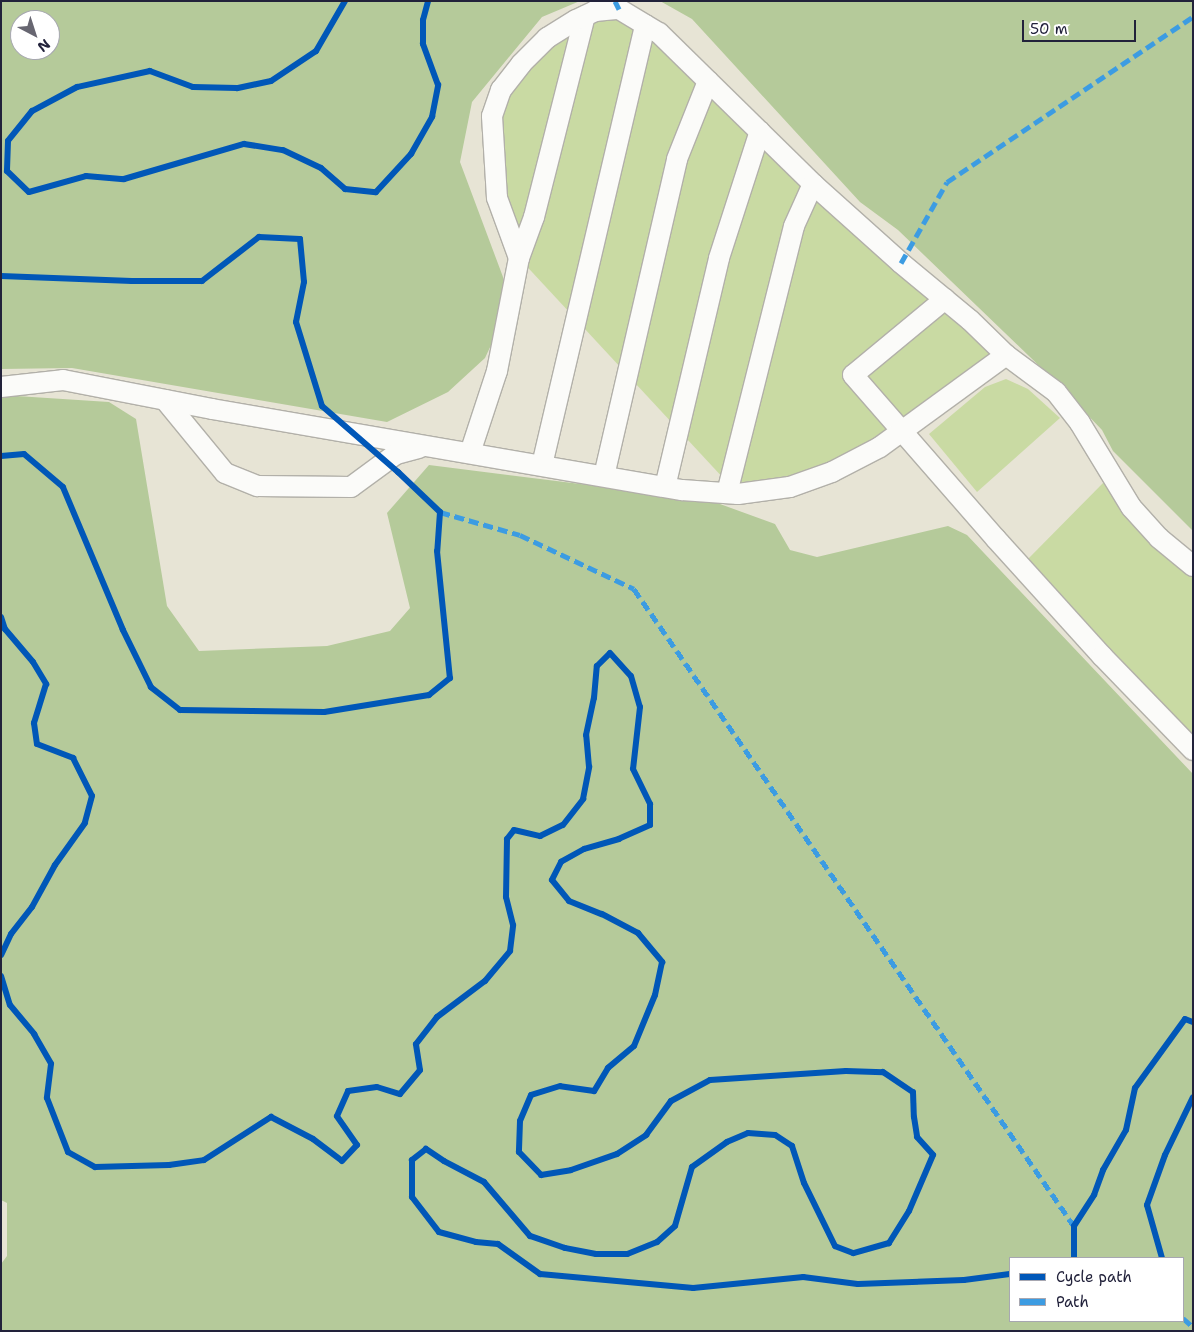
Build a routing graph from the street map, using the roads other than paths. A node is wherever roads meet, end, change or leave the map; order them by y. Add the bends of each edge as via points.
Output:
1 (585, 16) junction
2 (645, 25) junction
3 (708, 81) junction
4 (760, 131) junction
5 (813, 184) junction
6 (519, 258) junction
7 (945, 299) junction
8 (1006, 355) junction
9 (1, 386) edge
10 (165, 400) junction
11 (901, 432) junction
12 (425, 446) junction
13 (470, 453) junction
14 (542, 465) junction
15 (604, 476) junction
16 (665, 487) junction
17 (727, 493) junction
18 (1193, 566) edge
19 (1193, 750) edge

1 - 2 lane via 595,11 619,9
1 - 6 lane via 534,217
1 - 6 lane via 546,38 525,60 501,90 492,116 497,198
2 - 3 lane via 659,33
2 - 14 lane
3 - 4 lane
3 - 15 lane via 677,159
4 - 5 lane
4 - 16 lane via 719,258
5 - 7 lane
5 - 17 lane via 794,226
6 - 13 lane via 497,371
7 - 8 lane
7 - 11 lane via 854,375
8 - 11 lane
8 - 18 lane via 1056,392 1080,423 1131,507 1159,538
9 - 10 lane via 63,380
10 - 12 lane
10 - 12 lane via 225,473 258,486 351,487 396,454
11 - 17 lane via 832,472 790,486
11 - 19 lane via 1102,656
12 - 13 lane
13 - 14 lane
14 - 15 lane
15 - 16 lane
16 - 17 lane

